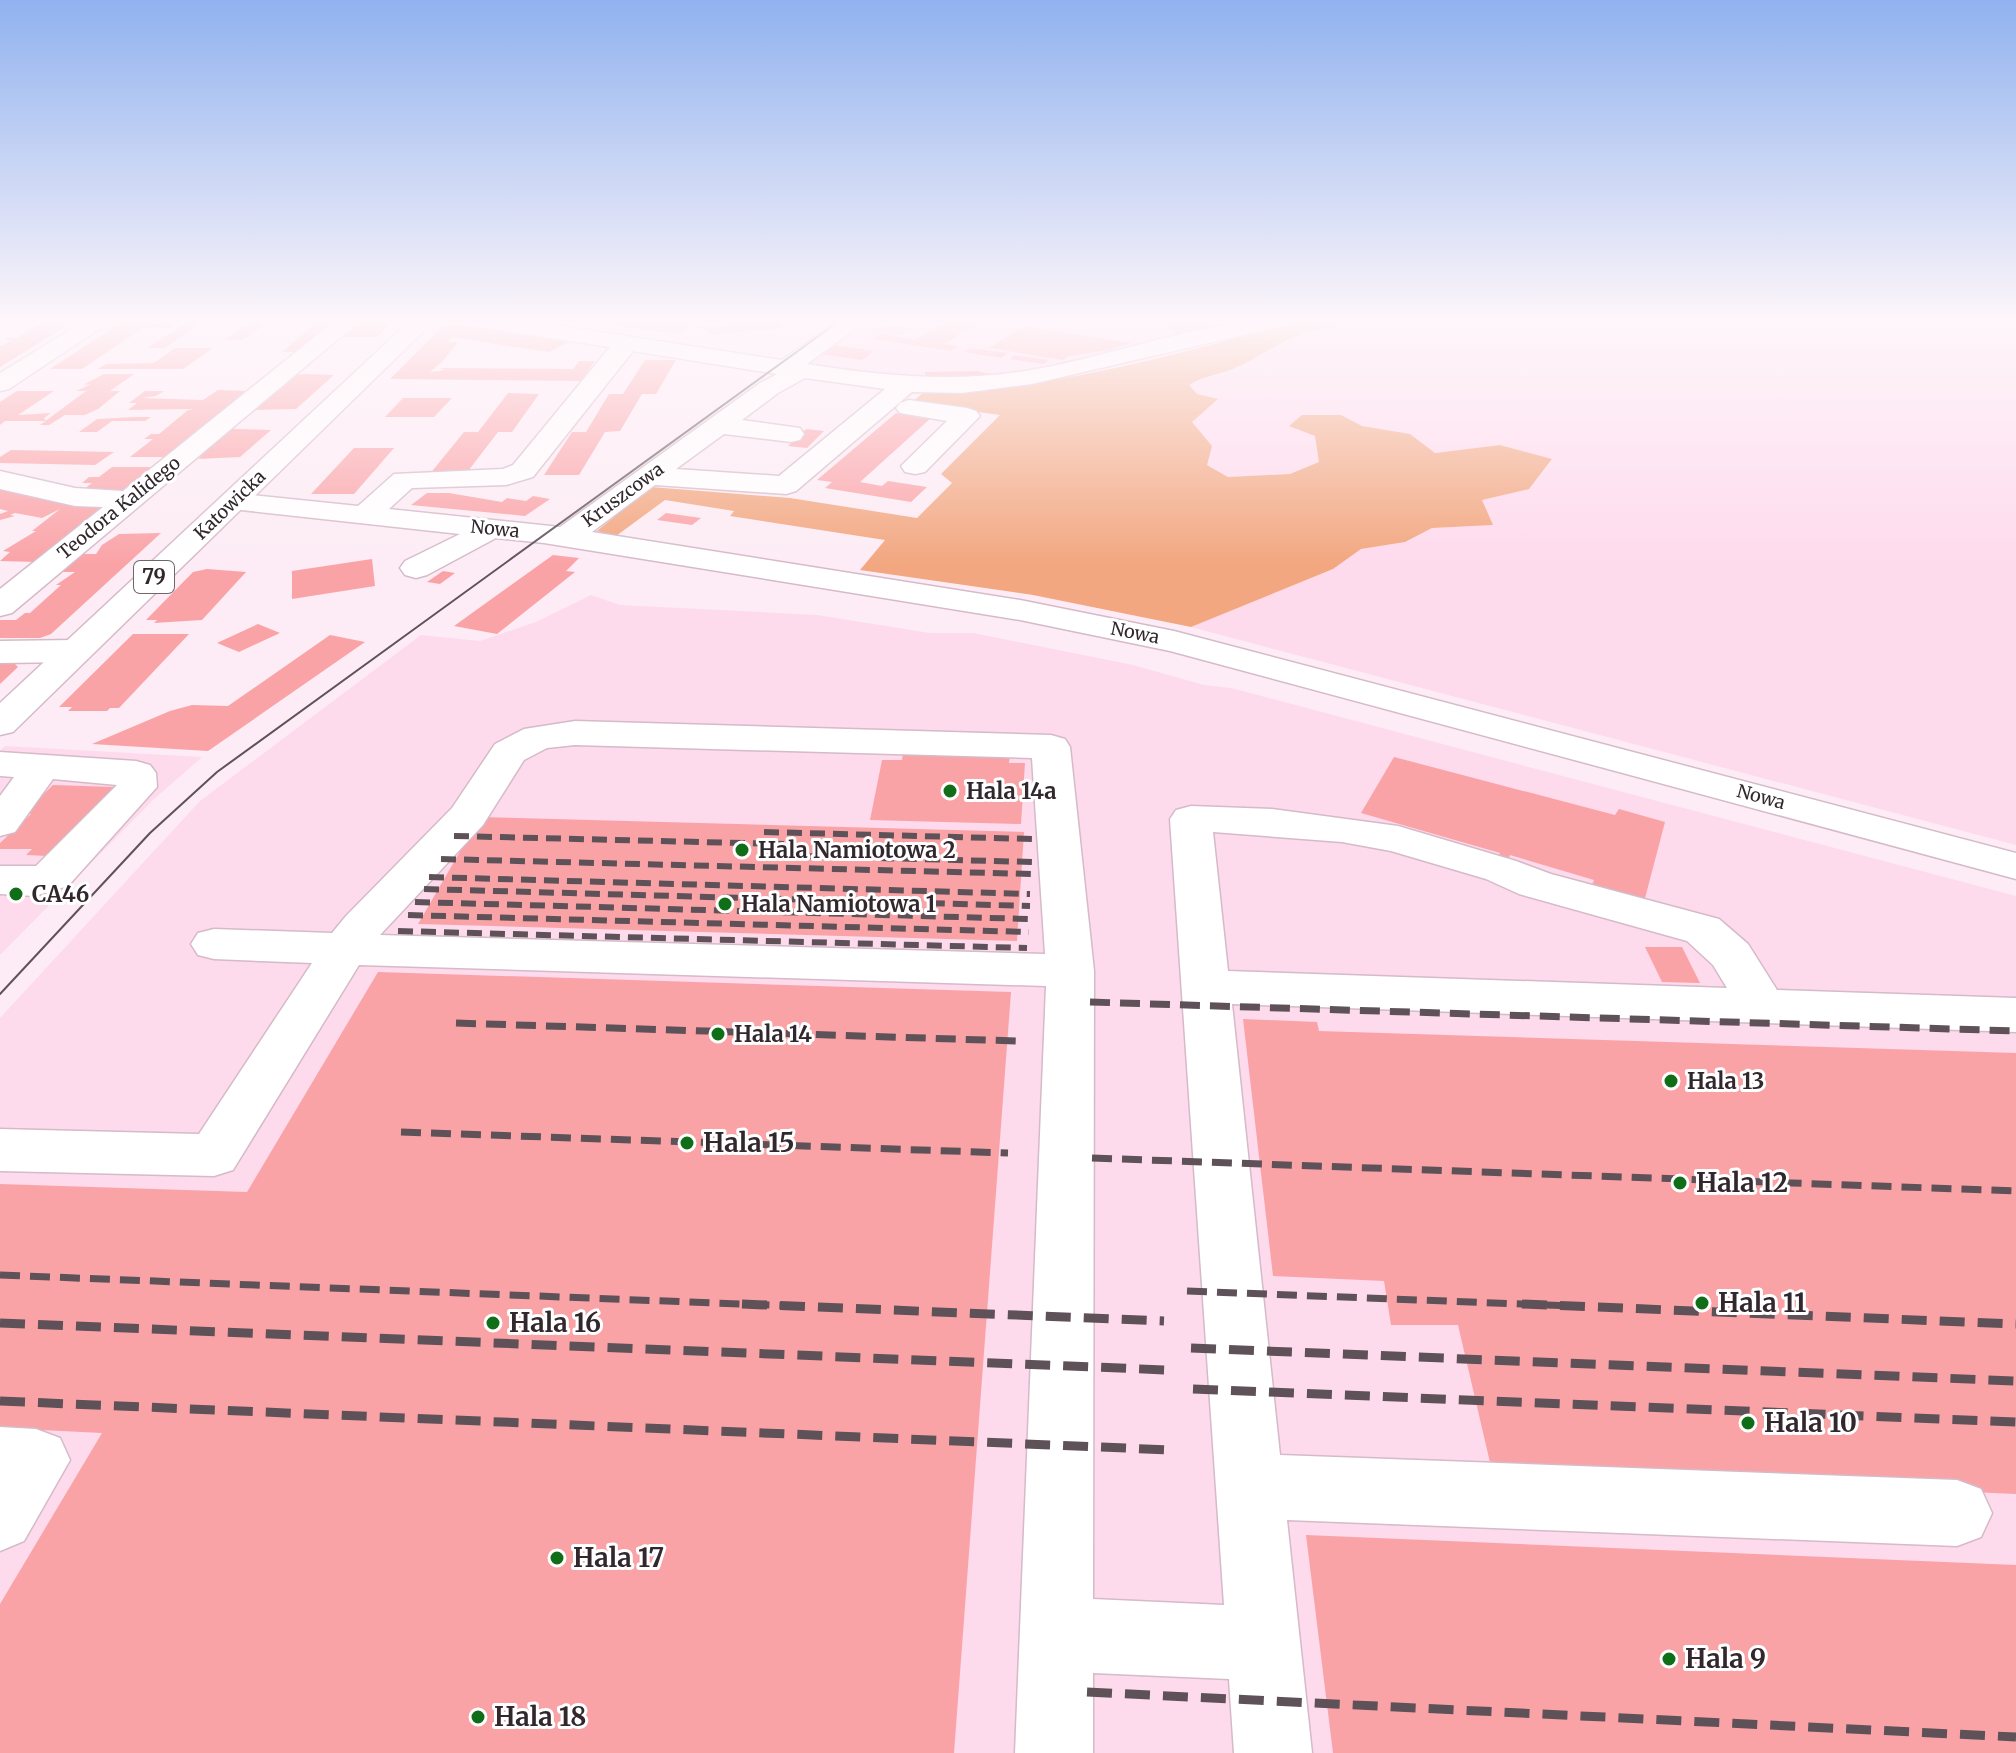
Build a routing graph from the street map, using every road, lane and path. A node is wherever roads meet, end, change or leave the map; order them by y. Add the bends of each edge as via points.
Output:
1 (251, 401) edge
2 (339, 401) edge
3 (581, 401) edge
4 (751, 401) edge
5 (793, 401) dead end
6 (888, 401) edge
7 (883, 405) junction
8 (718, 425) junction
9 (760, 430) junction
10 (791, 434) dead end
11 (205, 466) dead end
12 (915, 466) dead end
13 (649, 476) junction
14 (0, 480) edge
15 (129, 500) junction
16 (233, 502) junction
17 (306, 509) junction
18 (366, 515) junction
19 (106, 519) junction
20 (491, 528) junction
21 (565, 538) junction
22 (451, 551) junction
23 (416, 568) dead end
24 (0, 606) edge
25 (76, 651) junction
26 (0, 652) edge
27 (0, 724) edge
28 (18, 765) edge
29 (136, 773) junction
30 (0, 823) edge
31 (2016, 866) edge
32 (0, 870) edge
33 (0, 880) edge
34 (214, 944) dead end
35 (345, 949) junction
36 (1070, 971) junction
37 (1207, 987) junction
38 (1762, 1006) junction
39 (2016, 1015) edge
40 (0, 1150) edge
41 (0, 1458) edge
42 (1249, 1486) junction
43 (1957, 1513) dead end
44 (0, 1517) edge
45 (1057, 1634) junction
46 (1264, 1644) junction
47 (1054, 1753) edge
48 (1273, 1753) edge

1 - 15 street, Teodora Kalidego
2 - 16 street, Katowicka / 79
3 - 18 street via 523,471 506,477 404,480
4 - 8 street, Kruszcowa
5 - 9 street
6 - 7 street
7 - 12 street via 967,416
7 - 13 street via 786,485
8 - 9 street
8 - 13 street, Kruszcowa
9 - 10 street
11 - 19 street via 155,510
13 - 21 street, Kruszcowa
14 - 15 street via 75,497
15 - 19 street, Teodora Kalidego
16 - 17 street, Nowa
16 - 25 street, Katowicka / 79
17 - 18 street, Nowa
17 - 22 street via 293,527 301,532
18 - 20 street, Nowa
19 - 24 street, Teodora Kalidego
20 - 21 street, Nowa
20 - 22 street
21 - 31 street, Nowa via 1020,610 1174,641
22 - 23 street
25 - 26 street
25 - 27 street, Katowicka / 79
28 - 29 street
28 - 30 street via 33,781
29 - 32 street via 51,864
29 - 33 street via 137,787 52,876 35,882
34 - 35 street
35 - 36 street
35 - 36 street via 468,816 509,752 538,737 575,733 1051,747
35 - 40 street via 214,1155
36 - 45 street
37 - 38 street
37 - 38 street via 1191,819 1272,822 1398,839 1703,930 1731,955
37 - 42 street
38 - 39 street
41 - 44 street via 36,1460
42 - 43 street
42 - 46 street
45 - 46 street
45 - 47 street
46 - 48 street

